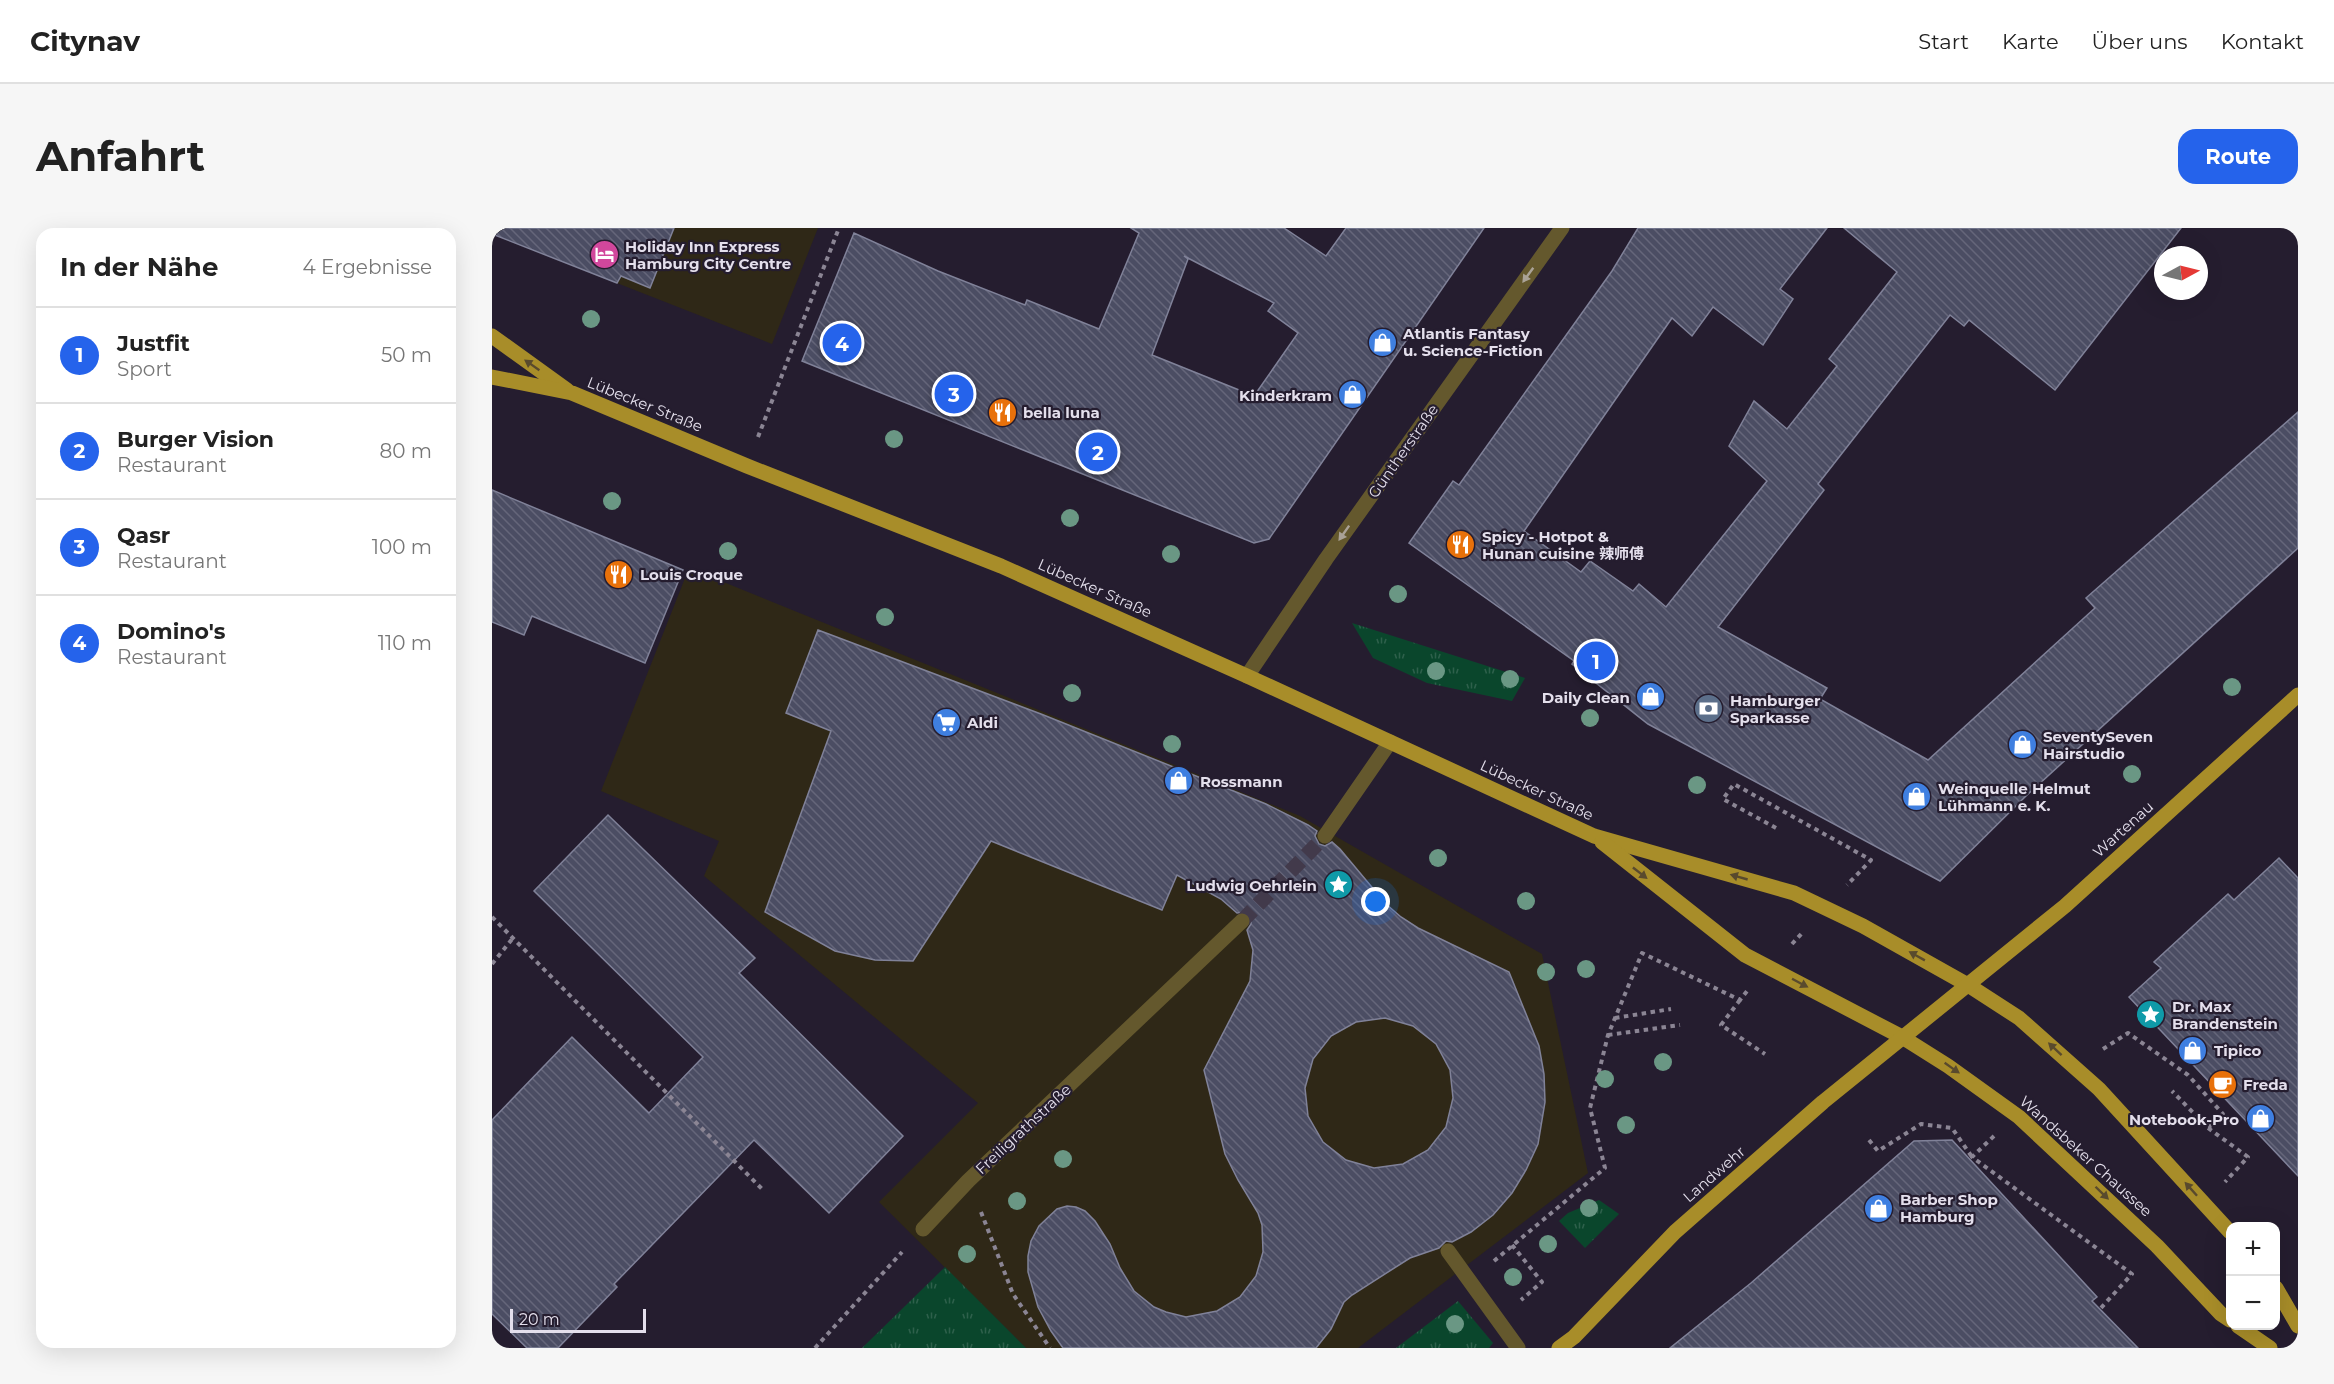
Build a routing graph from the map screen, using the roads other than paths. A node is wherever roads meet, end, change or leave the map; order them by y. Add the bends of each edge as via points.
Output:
1 (1562, 228) edge
2 (492, 336) edge
3 (492, 377) edge
4 (572, 393) junction
5 (1247, 676) junction
6 (2298, 695) edge
7 (1390, 742) junction
8 (1325, 836) tunnel mouth
9 (1594, 836) junction
10 (1242, 921) tunnel mouth
11 (1968, 985) junction
12 (1902, 1037) junction
13 (2226, 1228) edge
14 (923, 1229) road end
15 (1449, 1251) dead end
16 (2280, 1295) edge
17 (2226, 1317) edge
18 (2298, 1326) edge
19 (2244, 1330) edge
20 (1518, 1348) edge
21 (1559, 1348) edge
22 (2270, 1348) edge

1 -> 5 street, Güntherstraße
4 -> 2 main road, Lübecker Straße
3 - 4 main road, Lübecker Straße
4 - 5 main road, Lübecker Straße via 1001,566
5 - 7 main road, Lübecker Straße
6 - 11 main road, Wartenau via 2065,906
7 - 8 street
7 - 9 main road, Lübecker Straße
11 -> 9 main road, Lübecker Straße via 1863,926 1794,893
9 -> 12 main road, Lübecker Straße via 1745,955
10 - 14 street, Freiligrathstraße via 968,1181
11 - 12 main road, Wartenau
13 -> 11 main road via 2099,1089 2019,1018
12 -> 17 main road, Wandsbeker Chaussee via 2019,1117 2082,1173
12 - 21 main road, Landwehr via 1675,1232
15 - 20 street
16 - 18 main road
19 - 22 main road

